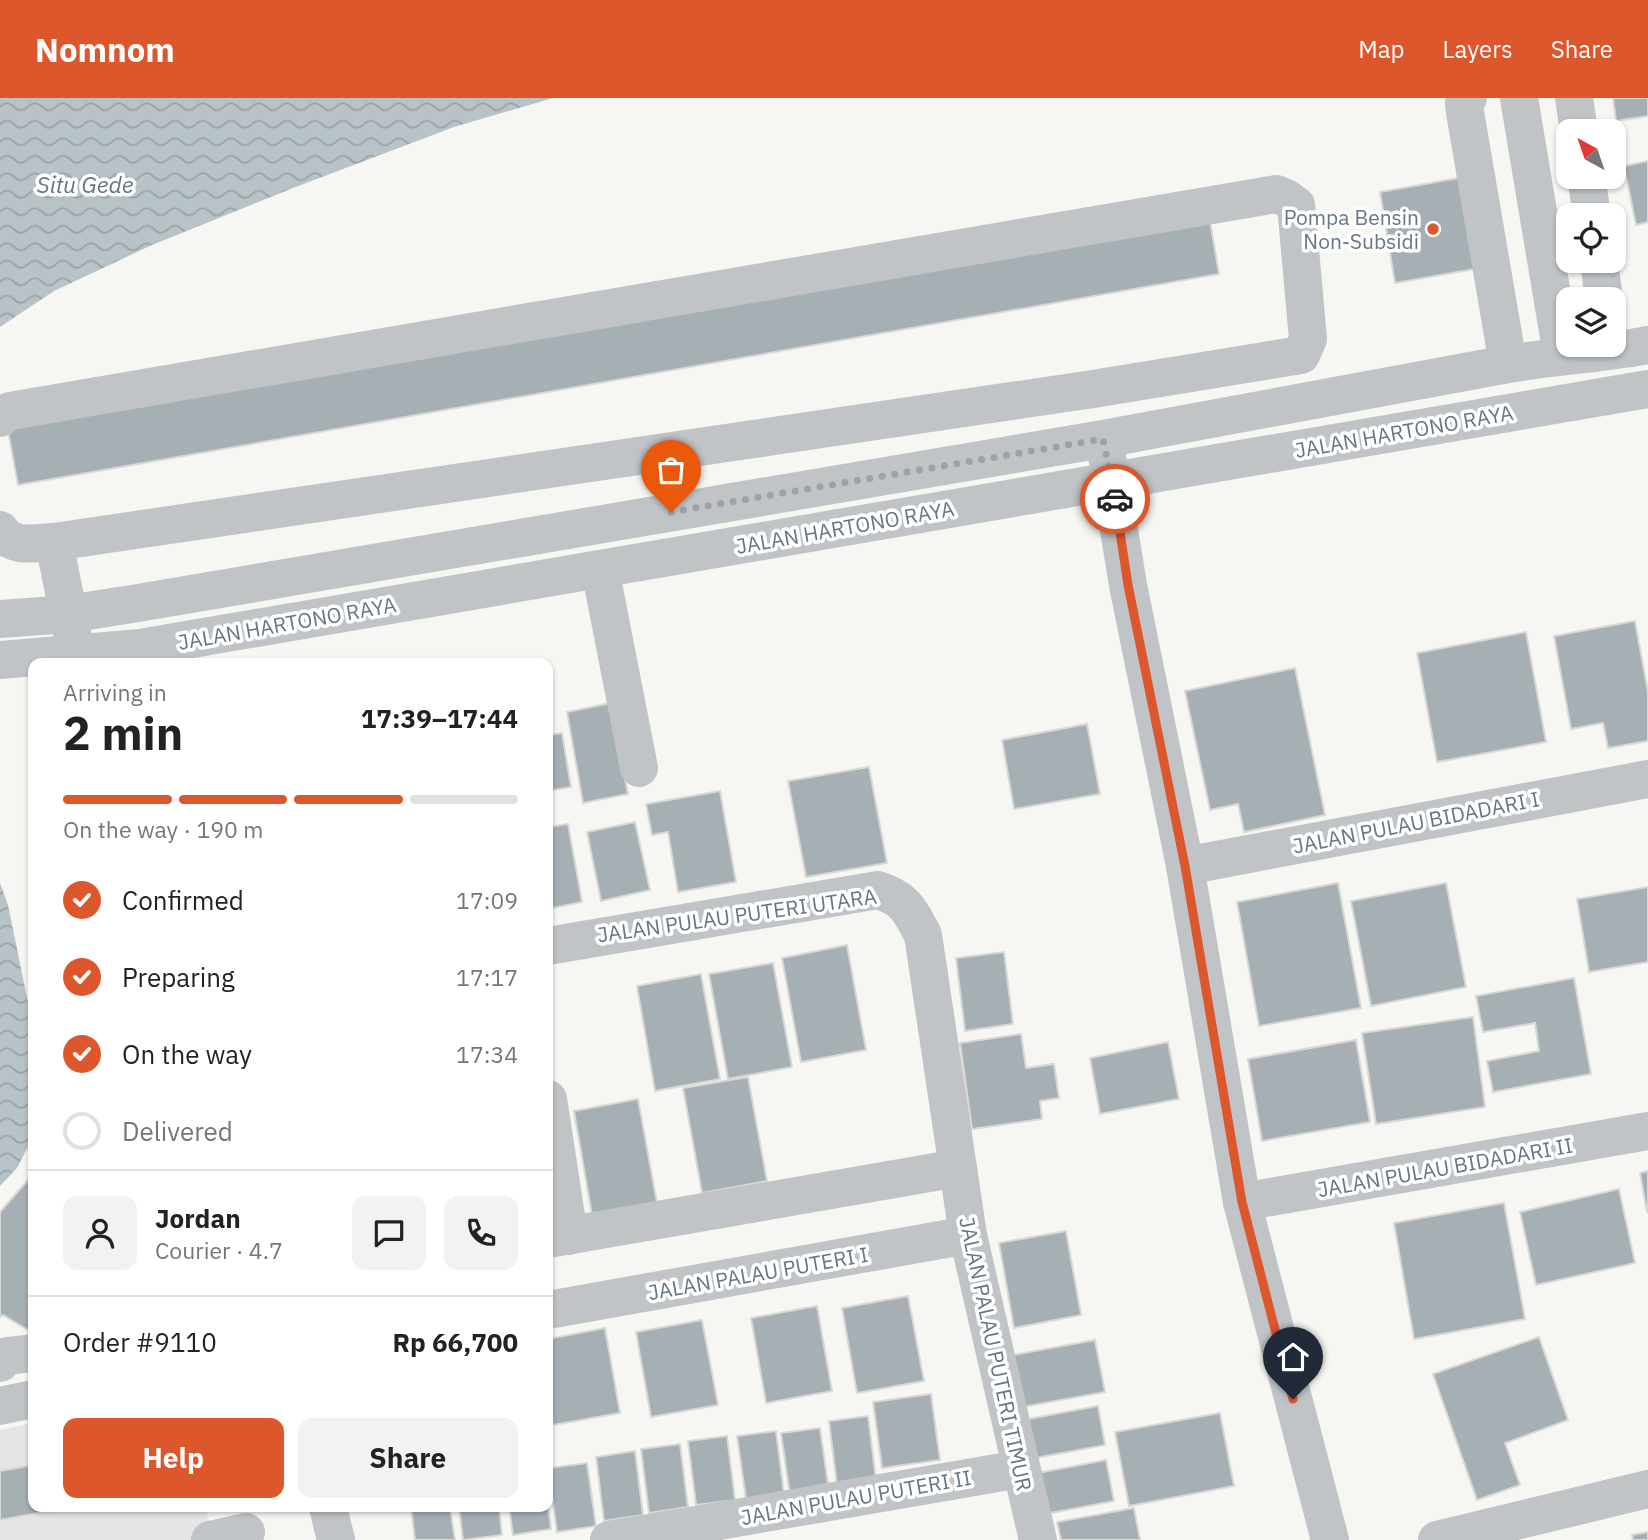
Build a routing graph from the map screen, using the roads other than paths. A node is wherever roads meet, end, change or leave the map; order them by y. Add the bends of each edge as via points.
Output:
1 (1468, 98) edge
2 (1519, 98) edge
3 (1574, 98) edge
4 (1577, 119) edge
5 (1556, 319) edge
6 (1301, 355) junction
7 (1556, 356) edge
8 (1508, 364) junction
9 (1648, 389) edge
10 (1307, 401) junction
11 (0, 418) edge
12 (1103, 439) junction
13 (1112, 481) junction
14 (0, 530) edge
15 (54, 542) junction
16 (600, 569) junction
17 (132, 604) junction
18 (68, 614) junction
19 (0, 619) edge
20 (141, 656) edge
21 (78, 658) edge
22 (99, 658) edge
23 (0, 660) edge
24 (28, 660) edge
25 (639, 768) dead end
26 (1648, 779) edge
27 (1185, 866) junction
28 (553, 945) edge
29 (1648, 1131) edge
30 (553, 1168) edge
31 (958, 1168) junction
32 (1242, 1202) junction
33 (968, 1235) junction
34 (558, 1238) edge
35 (553, 1309) edge
36 (28, 1354) edge
37 (0, 1363) edge
38 (28, 1400) edge
39 (0, 1405) edge
40 (1020, 1469) junction
41 (1648, 1489) edge
42 (329, 1512) edge
43 (336, 1540) edge
44 (609, 1540) edge
45 (1038, 1540) edge
46 (1330, 1540) edge
47 (1437, 1540) edge

1 - 8 street via 1465,112
2 - 5 street
3 - 4 street
6 - 10 street
6 - 11 street via 1308,339 1296,205 1276,194 10,411
6 - 15 street
7 - 8 street, JALAN HARTONO RAYA
8 - 10 street, JALAN HARTONO RAYA
9 - 13 street, JALAN HARTONO RAYA
10 - 12 street, JALAN HARTONO RAYA
12 - 13 street
12 - 17 street, JALAN HARTONO RAYA
13 - 16 street, JALAN HARTONO RAYA
13 - 27 street via 1128,585
14 - 15 street via 17,544
15 - 18 street
16 - 20 street, JALAN HARTONO RAYA
16 - 25 street
17 - 18 street, JALAN HARTONO RAYA
17 - 20 street
18 - 19 street, JALAN HARTONO RAYA
18 - 21 street
20 - 22 street, JALAN HARTONO RAYA
23 - 24 street, JALAN HARTONO RAYA
26 - 27 street, JALAN PULAU BIDADARI I
27 - 32 street
28 - 31 street, JALAN PULAU PUTERI UTARA via 878,890 893,895 909,907 923,936
29 - 32 street, JALAN PULAU BIDADARI II
30 - 34 street
31 - 33 street, JALAN PALAU PUTERI TIMUR
31 - 34 street
32 - 46 street
33 - 35 street, JALAN PALAU PUTERI I
33 - 40 street, JALAN PALAU PUTERI TIMUR
36 - 37 street via 7,1356
38 - 39 street
40 - 44 street, JALAN PULAU PUTERI II
40 - 45 street, JALAN PALAU PUTERI TIMUR
41 - 47 street
42 - 43 street

